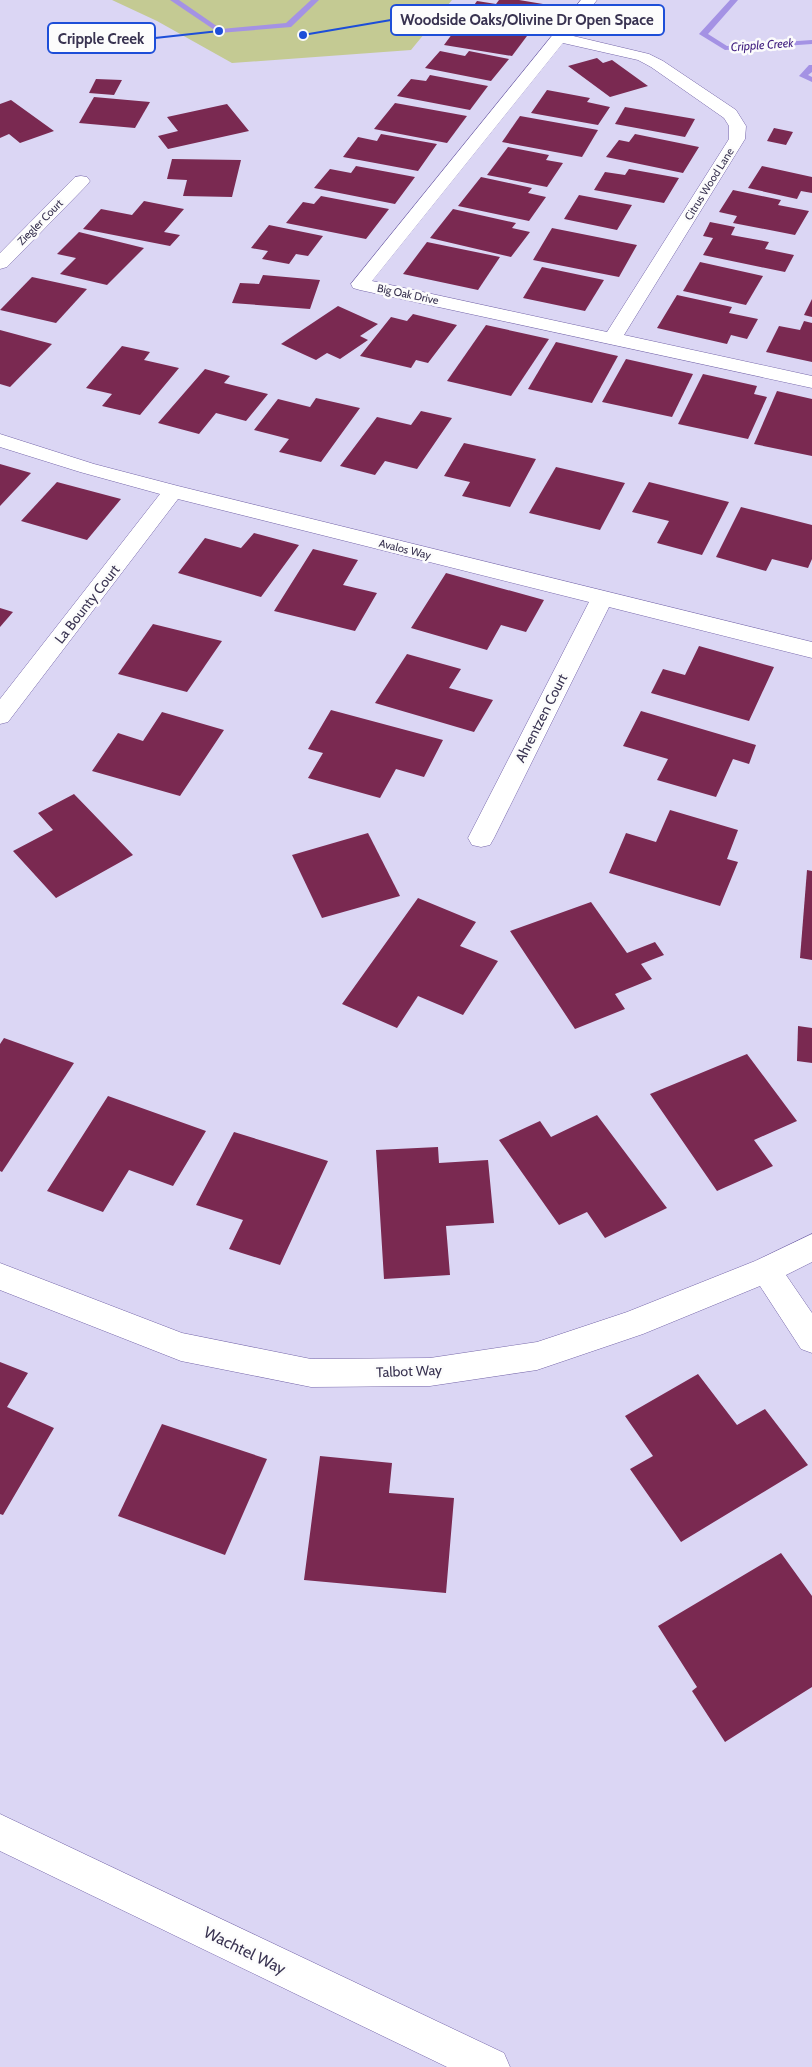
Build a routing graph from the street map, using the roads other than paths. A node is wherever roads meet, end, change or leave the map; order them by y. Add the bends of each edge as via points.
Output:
1 (589, 0) edge
2 (559, 37) junction
3 (81, 181) dead end
4 (0, 263) edge
5 (613, 338) junction
6 (812, 382) edge
7 (0, 440) edge
8 (173, 491) junction
9 (602, 598) junction
10 (812, 650) edge
11 (0, 716) edge
12 (481, 838) dead end
13 (812, 1247) edge
14 (766, 1270) junction
15 (0, 1276) edge
16 (812, 1339) edge
17 (0, 1832) edge
18 (490, 2067) edge

1 - 2 street, Big Oak Drive
2 - 5 street, Citrus Wood Lane via 629,53 657,64 730,114 739,130 737,139
2 - 5 street, Big Oak Drive via 360,284
3 - 4 street, Ziegler Court
5 - 6 street, Big Oak Drive
7 - 8 street, Avalos Way
8 - 9 street, Avalos Way
8 - 11 street, La Bounty Court
9 - 10 street, Avalos Way
9 - 12 street, Ahrentzen Court
13 - 14 street, Talbot Way
14 - 15 street, Talbot Way via 632,1324 537,1356 430,1372 311,1373 181,1347
14 - 16 street
17 - 18 street, Wachtel Way

